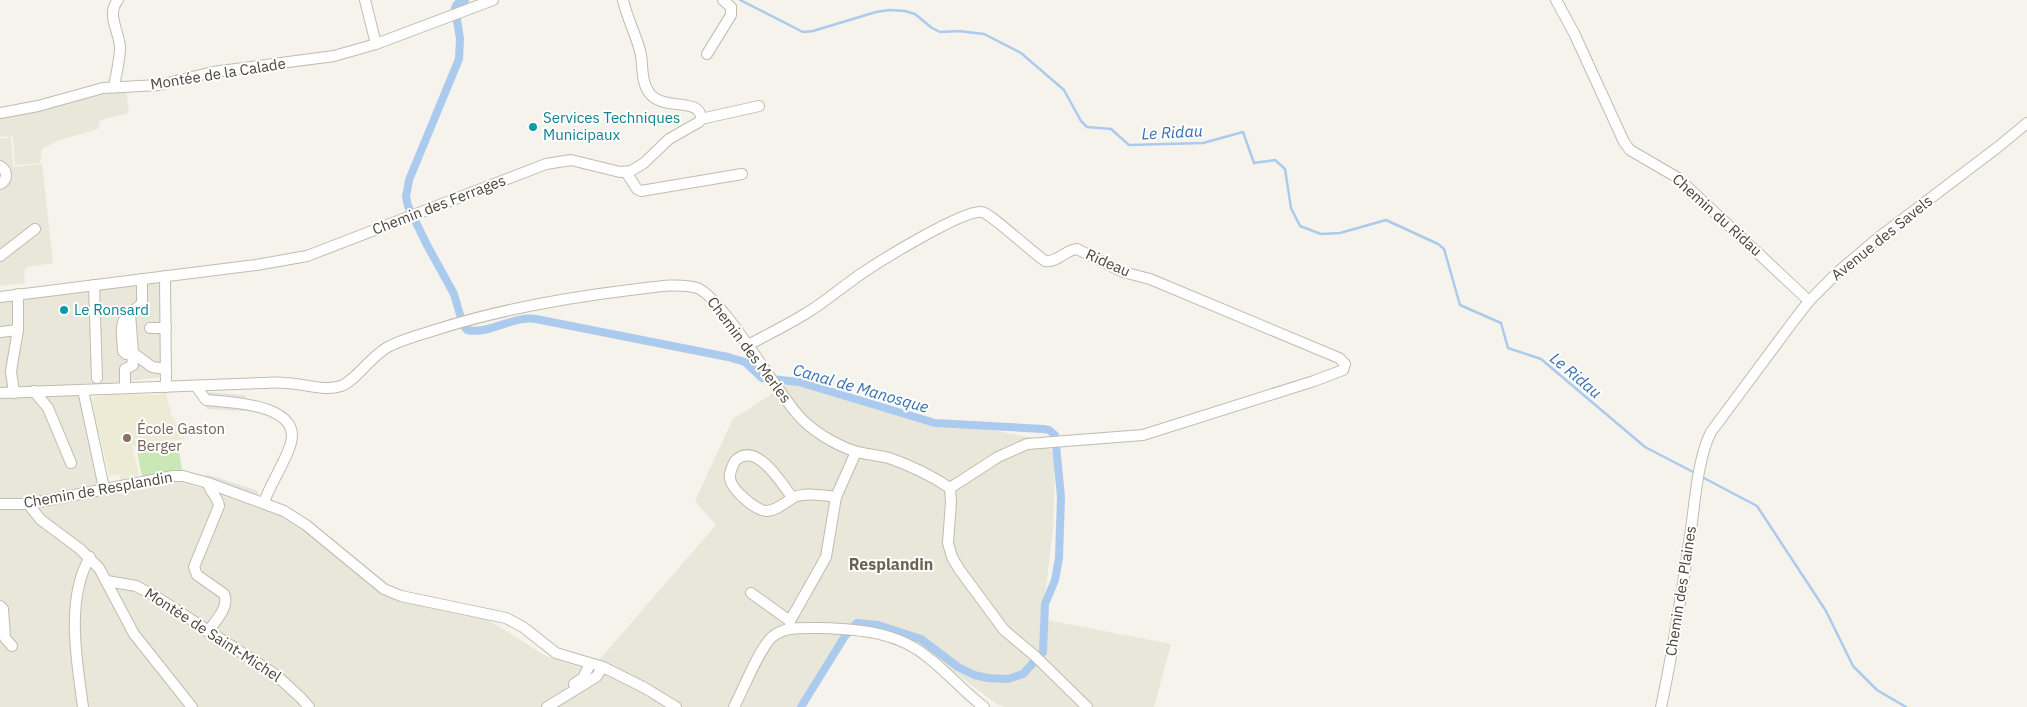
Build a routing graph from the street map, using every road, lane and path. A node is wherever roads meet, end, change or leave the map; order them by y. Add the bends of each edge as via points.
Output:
1 (118, 0) edge
2 (365, 0) edge
3 (493, 0) edge
4 (623, 0) edge
5 (723, 0) edge
6 (1556, 0) edge
7 (376, 44) junction
8 (707, 54) dead end
9 (114, 87) junction
10 (759, 106) dead end
11 (0, 113) edge
12 (701, 119) junction
13 (2027, 124) edge
14 (0, 166) edge
15 (626, 172) junction
16 (742, 174) dead end
17 (1, 186) edge
18 (35, 229) dead end
19 (0, 256) edge
20 (165, 276) junction
21 (142, 279) junction
22 (94, 284) junction
23 (18, 294) junction
24 (0, 296) edge
25 (1809, 301) junction
26 (150, 328) dead end
27 (166, 328) junction
28 (18, 330) junction
29 (0, 332) edge
30 (748, 346) junction
31 (132, 353) junction
32 (166, 369) junction
33 (97, 376) dead end
34 (196, 386) junction
35 (166, 387) junction
36 (125, 388) junction
37 (83, 390) junction
38 (34, 392) junction
39 (0, 393) edge
40 (14, 393) junction
41 (856, 452) junction
42 (71, 463) dead end
43 (1700, 475) joint
44 (208, 483) junction
45 (104, 488) junction
46 (950, 488) junction
47 (792, 497) junction
48 (836, 497) junction
49 (264, 502) junction
50 (0, 504) edge
51 (28, 504) junction
52 (90, 558) junction
53 (107, 581) junction
54 (751, 593) dead end
55 (0, 606) edge
56 (790, 625) junction
57 (208, 632) junction
58 (12, 646) dead end
59 (590, 664) junction
60 (603, 666) junction
61 (83, 707) edge
62 (192, 707) edge
63 (309, 707) edge
64 (538, 707) edge
65 (547, 707) edge
66 (676, 707) edge
67 (734, 707) edge
68 (984, 707) edge
69 (1087, 707) edge
70 (1661, 707) edge

1 - 9 street via 113,10 120,48
2 - 7 street
3 - 7 street, Montée de la Calade
4 - 12 street via 649,92 665,103 697,109
5 - 8 street via 731,7 731,15
6 - 25 street, Chemin du Ridau via 1630,150 1678,178
7 - 9 street, Montée de la Calade via 334,56 213,72 159,85
9 - 11 street, Montée de la Calade
10 - 12 street
12 - 15 street via 669,139 636,168
13 - 25 street, Avenue des Savels via 1854,257
14 - 17 street via 6,175
15 - 16 street via 641,191
15 - 20 street, Chemin des Ferrages via 571,160 558,161 307,256
18 - 19 street
20 - 21 street, Chemin des Ferrages
20 - 27 street
21 - 22 street, Chemin des Ferrages
21 - 31 street via 142,303 130,313 123,352
22 - 23 street, Chemin des Ferrages
22 - 33 street
23 - 24 street, Chemin des Ferrages
23 - 28 street
25 - 43 street, Avenue des Savels via 1715,426 1709,436
26 - 27 street
27 - 32 street
28 - 29 street
28 - 40 street via 11,368
30 - 34 street, Chemin des Merles via 706,292 684,286 656,287 513,308 468,320 386,348 340,386 286,382
30 - 41 street, Chemin des Merles via 805,422
30 - 46 street, Rideau via 805,314 862,273 929,234 960,217 980,212 990,216 1045,261 1054,261 1077,249 1123,272 1150,279 1339,358 1345,364 1338,373 1135,437 1031,443 998,458
31 - 32 street via 152,367
31 - 36 street via 133,365 125,369
32 - 35 street
34 - 35 street, Chemin des Merles
34 - 49 street via 206,400 248,404 269,410 288,425 292,434 291,445
35 - 36 street, Chemin des Merles
36 - 37 street, Chemin des Merles
37 - 38 street, Chemin des Merles
37 - 45 street
38 - 40 street, Chemin des Merles
38 - 42 street via 48,408
39 - 40 street, Chemin des Merles
41 - 46 street, Chemin des Merles via 890,458
41 - 48 street
43 - 70 street, Chemin des Plaines
44 - 45 street, Chemin de Resplandin via 173,476
44 - 49 street, Chemin de Resplandin
44 - 57 street via 219,506 194,567 197,575 224,594 226,599 224,609
45 - 51 street, Chemin de Resplandin
46 - 69 street via 948,543 952,557 997,622
47 - 47 street via 772,510 756,507 732,485 730,473 733,464 742,456 760,460
47 - 48 street via 819,494
48 - 56 street via 826,557
49 - 59 street, Chemin de Resplandin via 295,517 384,589 401,596 506,618 524,627 556,654
50 - 51 street, Chemin de Resplandin
51 - 52 street via 41,520
52 - 53 street
52 - 61 street via 79,587 75,620
53 - 57 street, Montée de Saint-Michel via 146,590
53 - 62 street via 134,634
54 - 56 street
55 - 58 street via 3,609 5,638
56 - 67 street via 768,642
56 - 68 street via 850,629 889,636 917,648
57 - 63 street, Montée de Saint-Michel via 276,675
59 - 60 street, Chemin de Resplandin
59 - 64 street via 583,678
60 - 65 street via 596,677
60 - 66 street, Chemin de Resplandin

